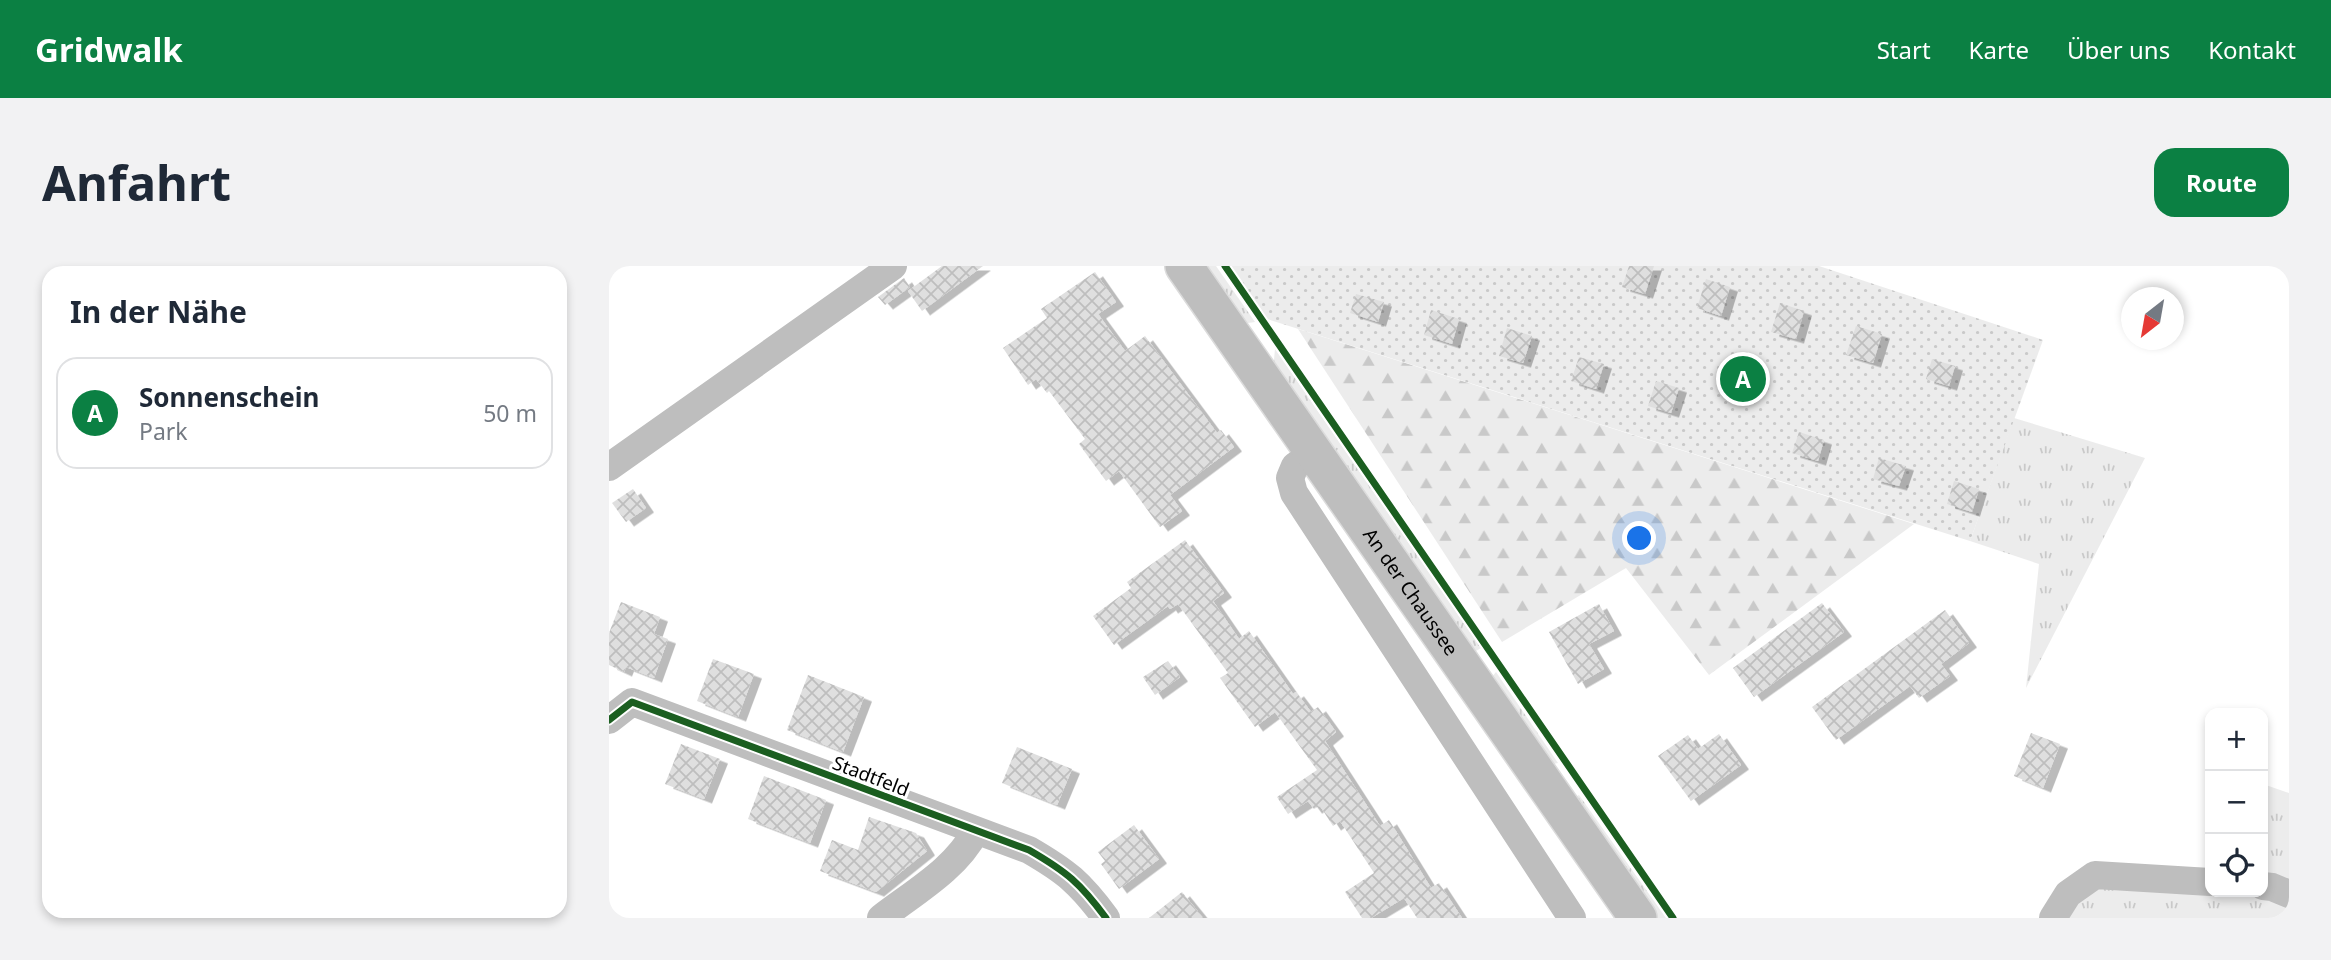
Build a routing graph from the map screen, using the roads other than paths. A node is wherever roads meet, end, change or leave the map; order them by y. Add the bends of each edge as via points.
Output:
1 (893, 266) edge
2 (1184, 266) edge
3 (1314, 453) junction
4 (609, 467) edge
5 (609, 720) edge
6 (975, 832) junction
7 (2205, 882) edge
8 (2268, 887) edge
9 (2289, 894) edge
10 (881, 918) edge
11 (1107, 918) edge
12 (1572, 918) edge
13 (1638, 918) edge
14 (2053, 918) edge

1 - 4 street
2 - 3 main road, An der Chaussee
3 - 12 street via 1295,466 1290,478 1294,493
3 - 13 main road, An der Chaussee
5 - 6 street, Stadtfeld via 632,702
6 - 10 street via 951,864
6 - 11 street, Stadtfeld via 1029,850 1057,866 1083,887
7 - 14 street via 2095,875 2068,894
8 - 9 street

